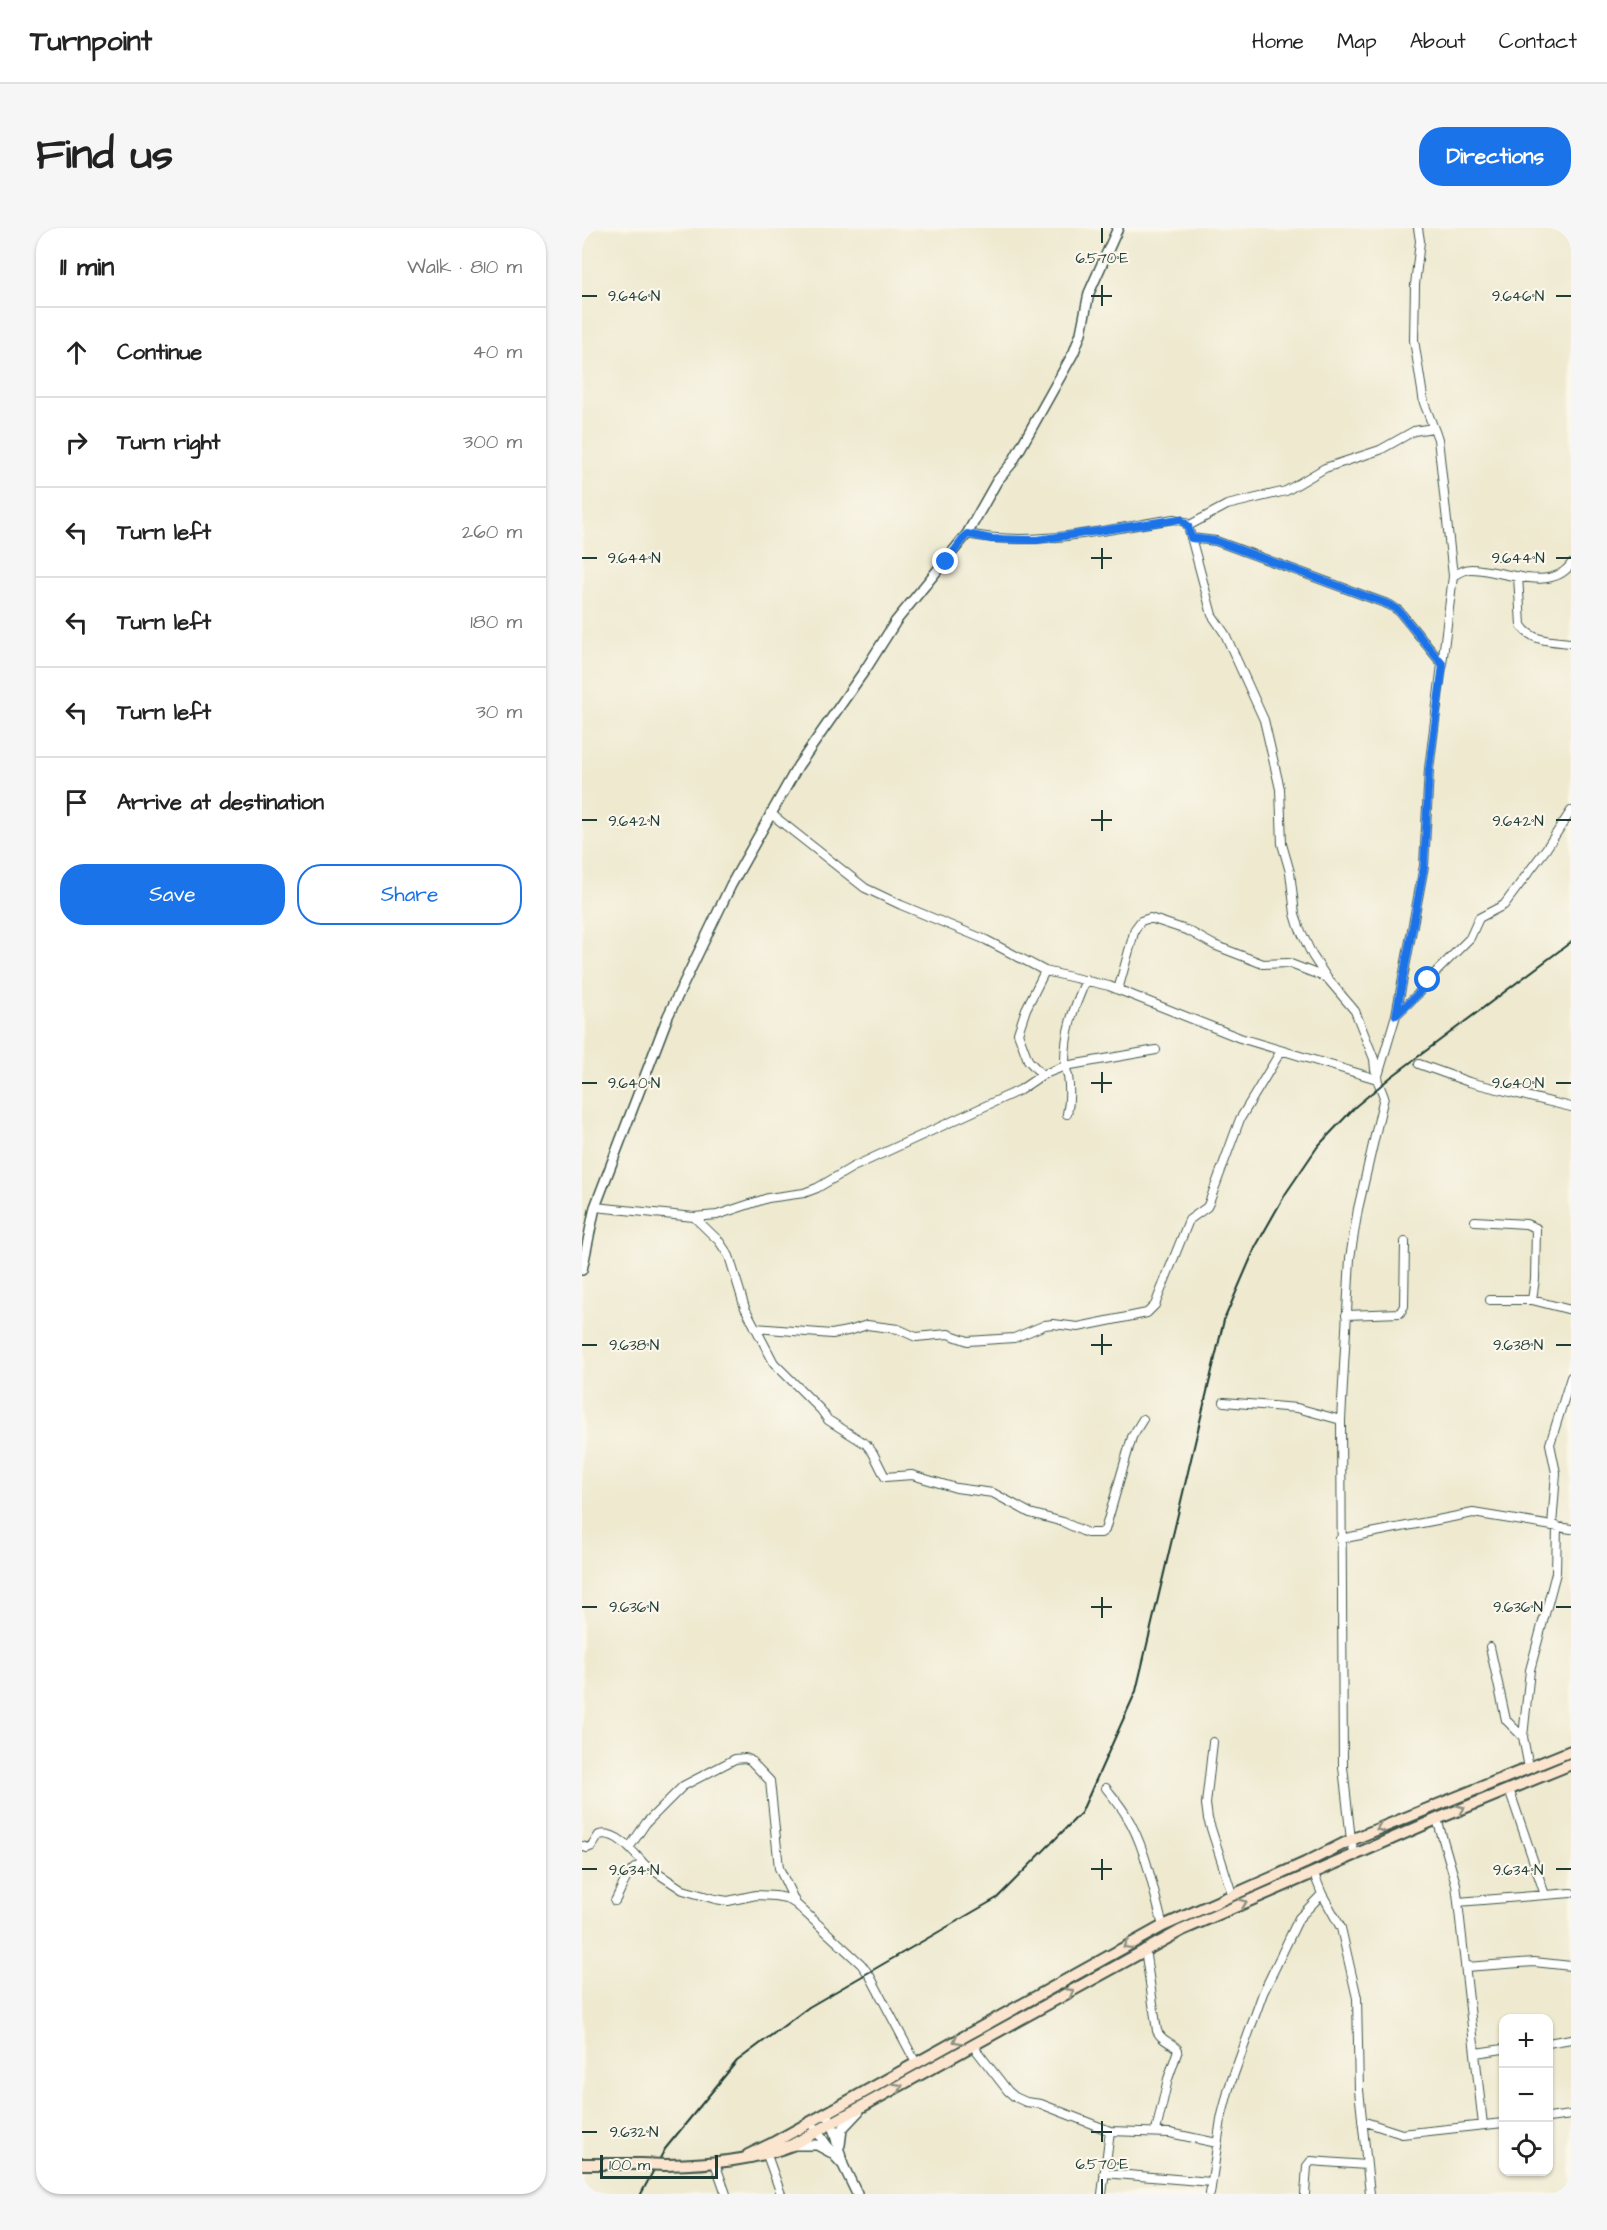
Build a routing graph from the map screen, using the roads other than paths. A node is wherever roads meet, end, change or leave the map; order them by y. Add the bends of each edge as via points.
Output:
1 (1118, 228) edge
2 (1418, 228) edge
3 (1433, 428) junction
4 (1188, 526) junction
5 (967, 534) junction
6 (1191, 538) junction
7 (1571, 564) edge
8 (1453, 576) junction
9 (1518, 576) junction
10 (1571, 643) edge
11 (1443, 665) junction
12 (1571, 811) edge
13 (770, 813) junction
14 (1045, 971) junction
15 (1327, 978) junction
16 (1086, 980) junction
17 (1118, 990) junction
18 (1396, 1015) junction
19 (1156, 1050) dead end
20 (1281, 1051) junction
21 (1419, 1064) dead end
22 (1065, 1066) junction
23 (1042, 1075) junction
24 (1376, 1078) junction
25 (1571, 1107) edge
26 (1067, 1114) dead end
27 (596, 1207) junction
28 (694, 1217) junction
29 (1475, 1221) dead end
30 (1405, 1242) dead end
31 (582, 1270) edge
32 (1490, 1300) dead end
33 (1532, 1300) junction
34 (1571, 1310) edge
35 (1346, 1315) junction
36 (755, 1328) junction
37 (1571, 1377) edge
38 (1224, 1402) dead end
39 (1143, 1419) dead end
40 (1341, 1420) junction
41 (1555, 1526) junction
42 (1571, 1528) edge
43 (1340, 1539) junction
44 (1490, 1647) dead end
45 (1522, 1737) junction
46 (1213, 1742) dead end
47 (1571, 1752) edge
48 (1571, 1764) edge
49 (1529, 1768) junction
50 (1106, 1788) dead end
51 (1509, 1789) junction
52 (1437, 1819) junction
53 (1351, 1840) junction
54 (582, 1846) edge
55 (629, 1848) junction
56 (1355, 1856) junction
57 (645, 1865) junction
58 (1314, 1874) junction
59 (1571, 1893) edge
60 (1232, 1894) junction
61 (1322, 1894) junction
62 (1545, 1895) junction
63 (615, 1900) dead end
64 (1458, 1902) junction
65 (796, 1904) junction
66 (1163, 1926) junction
67 (1144, 1949) junction
68 (1571, 1966) edge
69 (1466, 1967) junction
70 (1571, 2039) edge
71 (1553, 2042) edge
72 (973, 2046) junction
73 (1499, 2050) edge
74 (1476, 2053) junction
75 (916, 2063) junction
76 (865, 2106) junction
77 (826, 2113) junction
78 (1571, 2115) edge
79 (1553, 2117) edge
80 (1362, 2121) junction
81 (811, 2122) junction
82 (1499, 2123) edge
83 (832, 2124) junction
84 (1483, 2125) junction
85 (1110, 2131) junction
86 (1156, 2131) junction
87 (817, 2132) junction
88 (1216, 2143) junction
89 (792, 2145) junction
90 (836, 2152) junction
91 (767, 2155) junction
92 (732, 2160) junction
93 (715, 2163) junction
94 (582, 2164) edge
95 (1366, 2165) junction
96 (1104, 2173) junction
97 (1211, 2182) junction
98 (726, 2194) edge
99 (781, 2194) edge
100 (856, 2194) edge
101 (1102, 2194) edge
102 (1210, 2194) edge
103 (1305, 2194) edge
104 (1370, 2194) edge

1 - 5 street via 1089,293 1074,352
2 - 3 street via 1414,340 1424,403
3 - 4 street via 1414,431 1380,450 1325,468 1286,491 1227,505
3 - 8 street via 1438,439
4 - 5 street via 1174,519 1037,540
4 - 6 street
5 - 13 street via 896,621
6 - 11 street via 1216,541 1390,605
6 - 15 street via 1212,615 1225,634 1264,720 1280,789 1281,836 1295,914 1312,955
7 - 9 street via 1550,578
8 - 9 street via 1472,569
8 - 11 street
9 - 10 street via 1521,625 1525,632 1537,638
11 - 18 street via 1429,769 1424,867
12 - 18 street via 1504,905 1479,918 1470,938
13 - 14 street via 865,888
13 - 27 street via 668,1016
14 - 16 street
14 - 23 street via 1018,1033 1028,1059
15 - 17 street via 1288,963 1263,964 1150,918 1135,929
15 - 24 street via 1355,1011 1376,1063
16 - 17 street
16 - 22 street via 1068,1022
17 - 20 street
18 - 24 street
19 - 22 street
20 - 24 street
20 - 36 street via 1240,1119 1209,1203 1189,1220 1155,1305 1147,1313 1078,1327 1045,1325 1014,1338 968,1341 948,1334 916,1337 898,1329 867,1325 832,1334
21 - 25 street via 1469,1082
22 - 23 street
22 - 26 street via 1070,1091
23 - 28 street via 1020,1090 853,1167 817,1188 768,1198 717,1215
24 - 35 street via 1384,1097 1358,1209
27 - 28 street
27 - 31 street
28 - 36 street via 729,1256
29 - 33 street via 1536,1228
30 - 35 street via 1404,1306 1400,1312
32 - 33 street
33 - 34 street
35 - 40 street
36 - 39 street via 774,1363 828,1420 866,1444 885,1477 912,1474 956,1488 993,1493 1030,1513 1087,1533 1105,1530 1132,1437
37 - 41 street via 1550,1444 1556,1473
38 - 40 street via 1297,1408
40 - 43 street
41 - 42 street
41 - 43 street via 1473,1513
41 - 45 street via 1558,1563 1532,1659
43 - 53 street via 1343,1767
44 - 45 street via 1506,1720
45 - 49 street
46 - 60 street via 1206,1804
47 - 49 main road
48 - 51 main road
49 -> 53 main road
50 - 66 street via 1133,1830
52 -> 51 main road
51 - 62 street
52 - 56 main road
52 - 64 street via 1454,1873
53 - 56 street
53 - 60 main road
54 - 55 street via 592,1846 602,1833
55 - 57 street
55 - 65 street via 646,1823 683,1786 745,1758 770,1781 779,1868
56 - 58 main road
57 - 63 street via 633,1869
57 - 65 street via 683,1890 716,1899 775,1896
58 - 61 street
67 -> 58 main road
59 - 62 street
60 - 66 main road
61 - 80 street via 1341,1928 1358,1998
61 - 88 street via 1299,1918 1263,1993 1229,2088
62 - 64 street
64 - 69 street
65 - 75 street via 861,1964
66 -> 75 main road
72 -> 67 main road
67 - 86 street via 1157,2031 1178,2050
68 - 69 street via 1534,1962
69 - 74 street
70 - 71 street
76 -> 72 main road
72 - 85 street via 1015,2097
73 - 74 street
74 - 84 street
75 - 77 main road
76 - 83 main road
76 - 90 street via 842,2129
77 - 81 main road
77 - 83 street
78 - 79 street
80 - 84 street via 1402,2134
80 - 95 street
81 - 87 street
81 - 92 main road
82 - 84 street
83 - 87 main road
83 - 90 street
85 - 86 street
85 - 96 street
86 - 88 street
87 - 89 main road
87 - 90 street
88 - 97 street
89 - 90 street via 817,2145
89 - 91 main road
90 - 100 street
91 - 92 main road
91 - 99 street
92 - 93 main road
93 - 94 main road, bridge
93 - 98 street
95 - 103 street via 1311,2161 1307,2166
95 - 104 street
96 - 97 street
96 - 101 street
97 - 102 street

